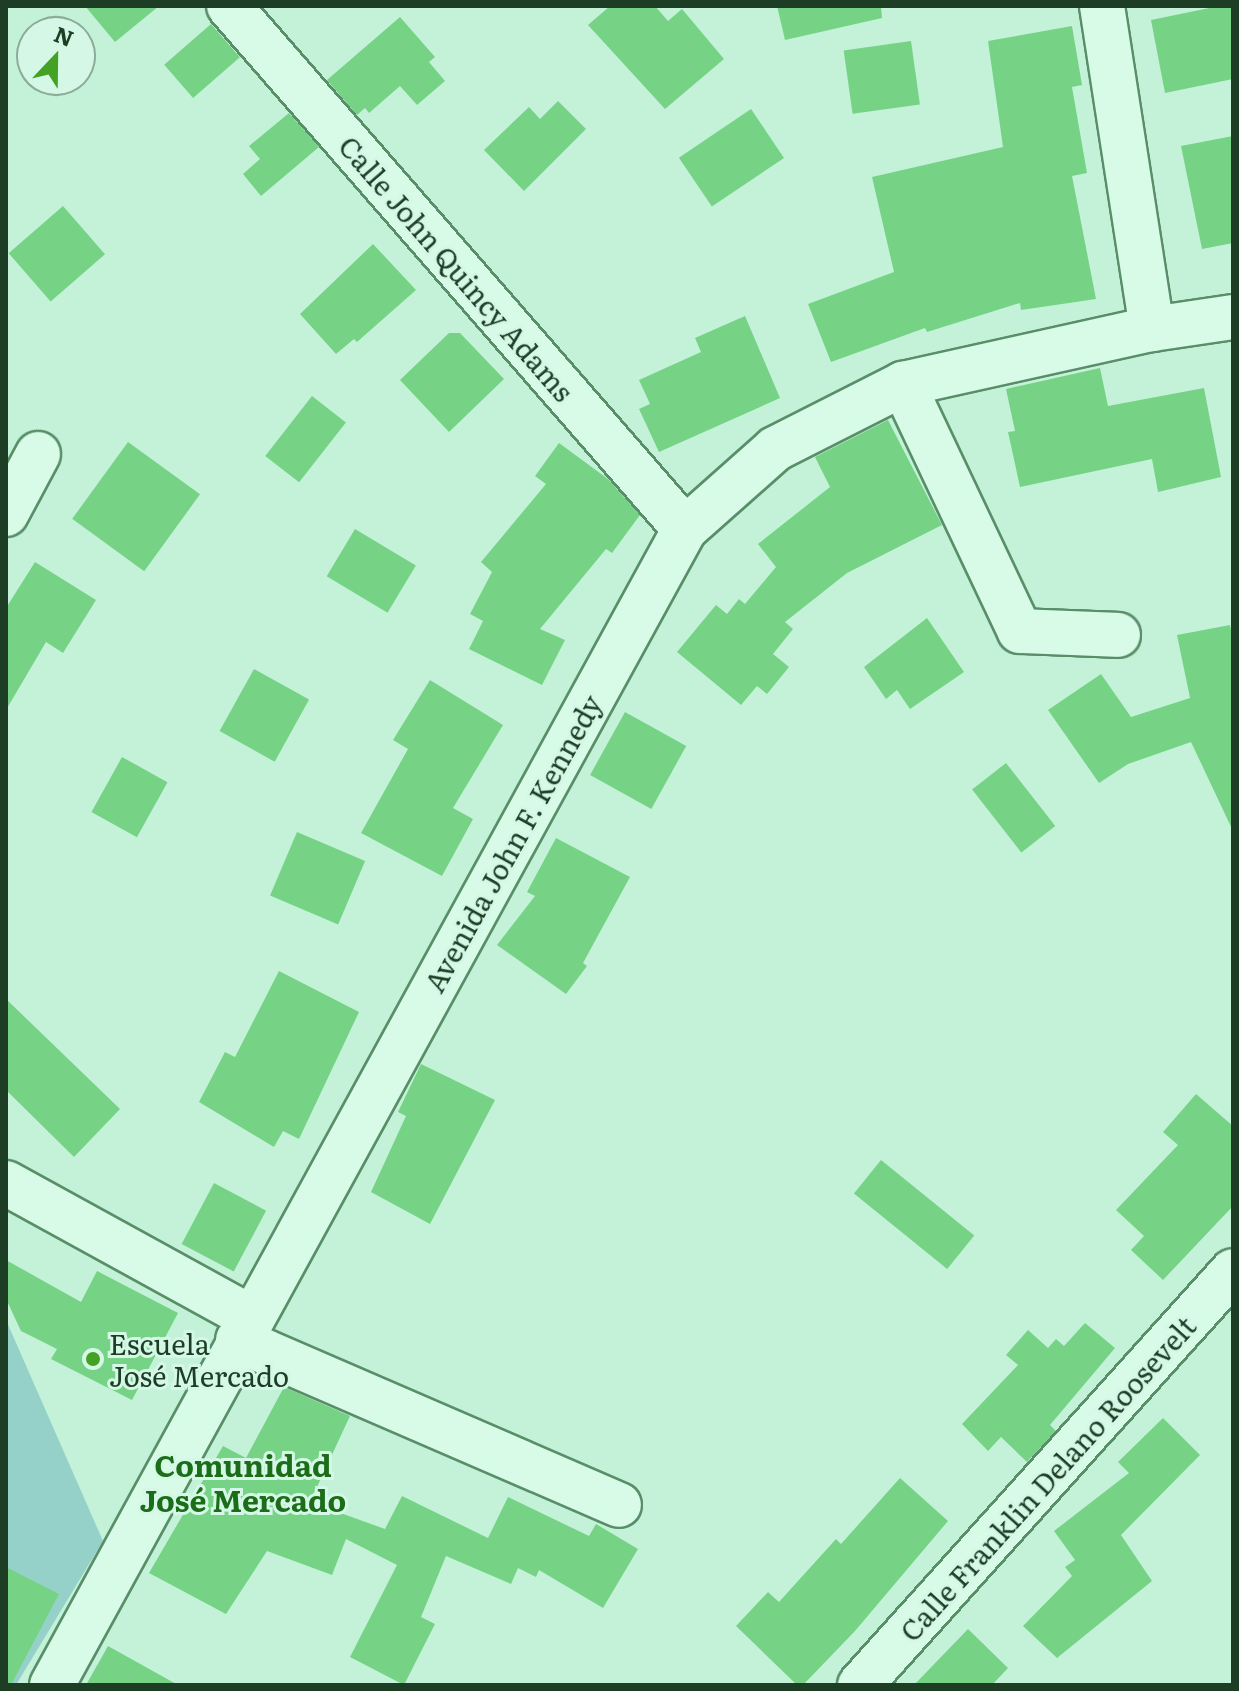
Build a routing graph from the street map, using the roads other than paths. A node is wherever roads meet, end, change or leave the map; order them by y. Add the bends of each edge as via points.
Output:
1 (229, 6) edge
2 (1102, 6) edge
3 (1233, 317) edge
4 (1152, 329) junction
5 (903, 384) junction
6 (38, 454) dead end
7 (6, 514) edge
8 (685, 529) junction
9 (1118, 635) dead end
10 (6, 1183) edge
11 (1233, 1271) edge
12 (244, 1328) junction
13 (619, 1505) dead end
14 (52, 1685) edge
15 (860, 1685) edge

1 - 8 street, Calle John Quincy Adams
2 - 4 street
3 - 4 street, Avenida John F. Kennedy
4 - 5 street, Avenida John F. Kennedy
5 - 8 street, Avenida John F. Kennedy via 775,449
5 - 9 street via 1020,631
6 - 7 street
8 - 12 street, Avenida John F. Kennedy
10 - 12 street
11 - 15 street, Calle Franklin Delano Roosevelt
12 - 13 street
12 - 14 street, Avenida John F. Kennedy

